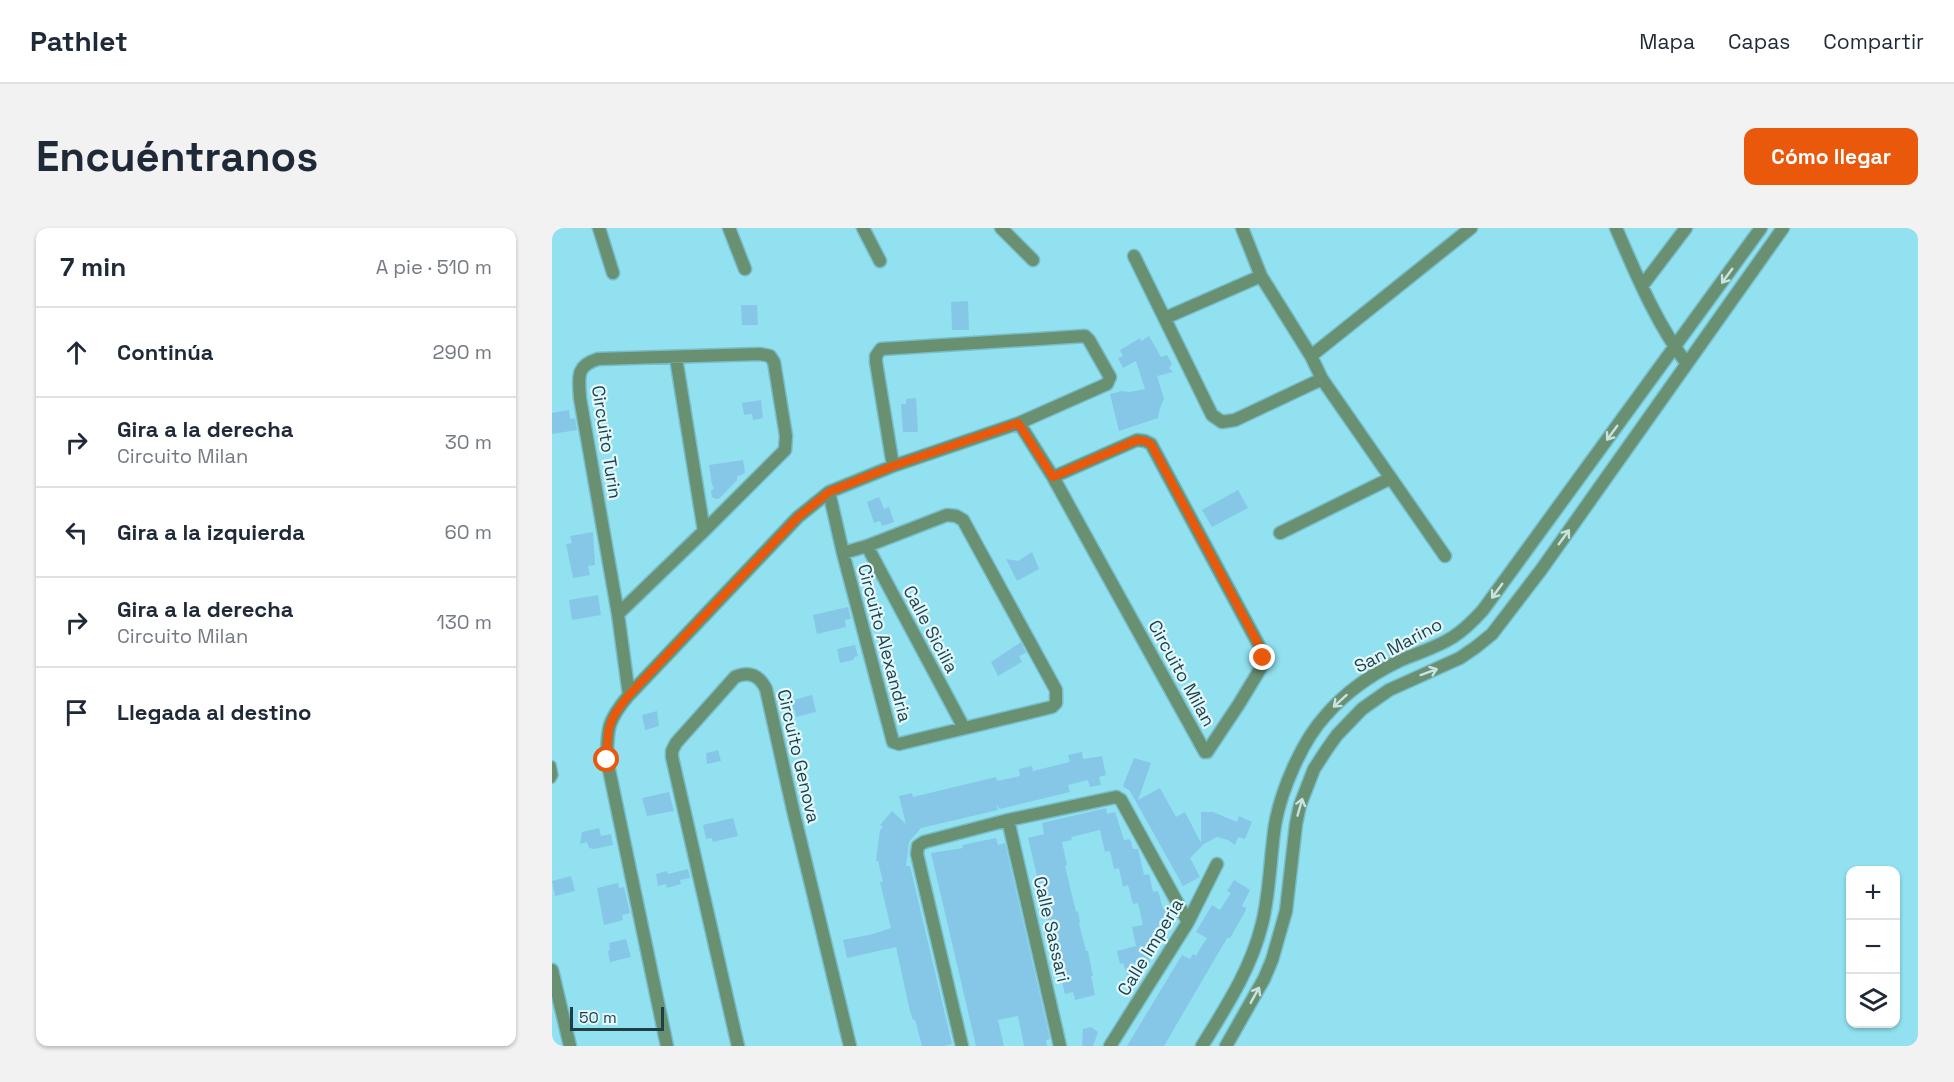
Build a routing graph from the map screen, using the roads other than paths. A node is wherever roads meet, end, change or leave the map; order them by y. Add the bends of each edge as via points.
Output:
1 (599, 228) edge
2 (729, 228) edge
3 (863, 228) edge
4 (1000, 228) edge
5 (1242, 228) edge
6 (1471, 228) edge
7 (1616, 228) edge
8 (1686, 228) edge
9 (1761, 228) edge
10 (1783, 228) edge
11 (1134, 256) dead end
12 (1033, 260) dead end
13 (880, 261) dead end
14 (745, 269) dead end
15 (613, 273) dead end
16 (1261, 276) junction
17 (1642, 286) junction
18 (1165, 318) junction
19 (1675, 347) junction
20 (1311, 356) junction
21 (676, 358) junction
22 (1687, 364) junction
23 (1322, 379) junction
24 (1018, 423) junction
25 (893, 466) junction
26 (1053, 477) junction
27 (1391, 478) junction
28 (829, 492) junction
29 (704, 531) junction
30 (1280, 533) dead end
31 (867, 546) junction
32 (843, 554) junction
33 (1444, 556) dead end
34 (618, 614) junction
35 (629, 695) junction
36 (964, 728) junction
37 (552, 765) edge
38 (552, 779) edge
39 (1008, 820) junction
40 (1217, 864) dead end
41 (1188, 922) junction
42 (552, 970) edge
43 (570, 1046) edge
44 (667, 1046) edge
45 (738, 1046) edge
46 (850, 1046) edge
47 (962, 1046) edge
48 (1060, 1046) edge
49 (1110, 1046) edge
50 (1202, 1046) edge
51 (1226, 1046) edge

1 - 15 street
2 - 14 street
3 - 13 street
4 - 12 street
5 - 16 street
6 - 20 street
7 - 17 street
8 - 17 street
9 -> 19 street, San Marino
10 - 22 street, San Marino
11 - 18 street
16 - 18 street
16 - 20 street
17 - 19 street
18 - 23 street via 1212,415 1222,422 1235,420
19 - 22 street
19 -> 50 street, San Marino via 1483,610 1452,638 1371,676 1315,728 1280,803 1263,923 1256,945 1245,975
20 - 23 street
21 - 29 street
21 - 29 street, Circuito Turin via 770,356 786,436 782,454
21 - 34 street, Circuito Turin via 598,359 583,366 580,372 580,398
51 -> 22 street, San Marino via 1264,979 1279,941 1300,805 1327,748 1362,709 1389,690 1460,658 1492,634
23 - 27 street
24 - 25 street
24 - 25 street via 1110,381 1085,336 885,348 878,352 876,362
24 - 26 street, Circuito Milan
25 - 28 street
26 - 26 street, Circuito Milan via 1205,752 1207,752 1262,666 1262,651 1151,444 1137,440
27 - 30 street
27 - 33 street
28 - 32 street, Circuito Alexandria
28 - 35 street via 798,517
29 - 34 street
31 - 32 street
31 - 36 street, Calle Sicilia
31 - 36 street, Circuito Alexandria via 947,515 963,520 1056,690 1058,697 1052,706
32 - 36 street, Circuito Alexandria via 891,740 899,744
34 - 35 street, Circuito Turin
35 - 44 street via 615,712 607,733 607,760
37 - 38 lane
39 - 41 street via 1116,797
39 - 47 street via 918,846
39 - 48 street, Calle Sassari
40 - 41 street, Calle Imperia
41 - 49 street, Calle Imperia
42 - 43 street
45 - 46 street, Circuito Genova via 672,757 676,743 742,674 757,677 766,689

